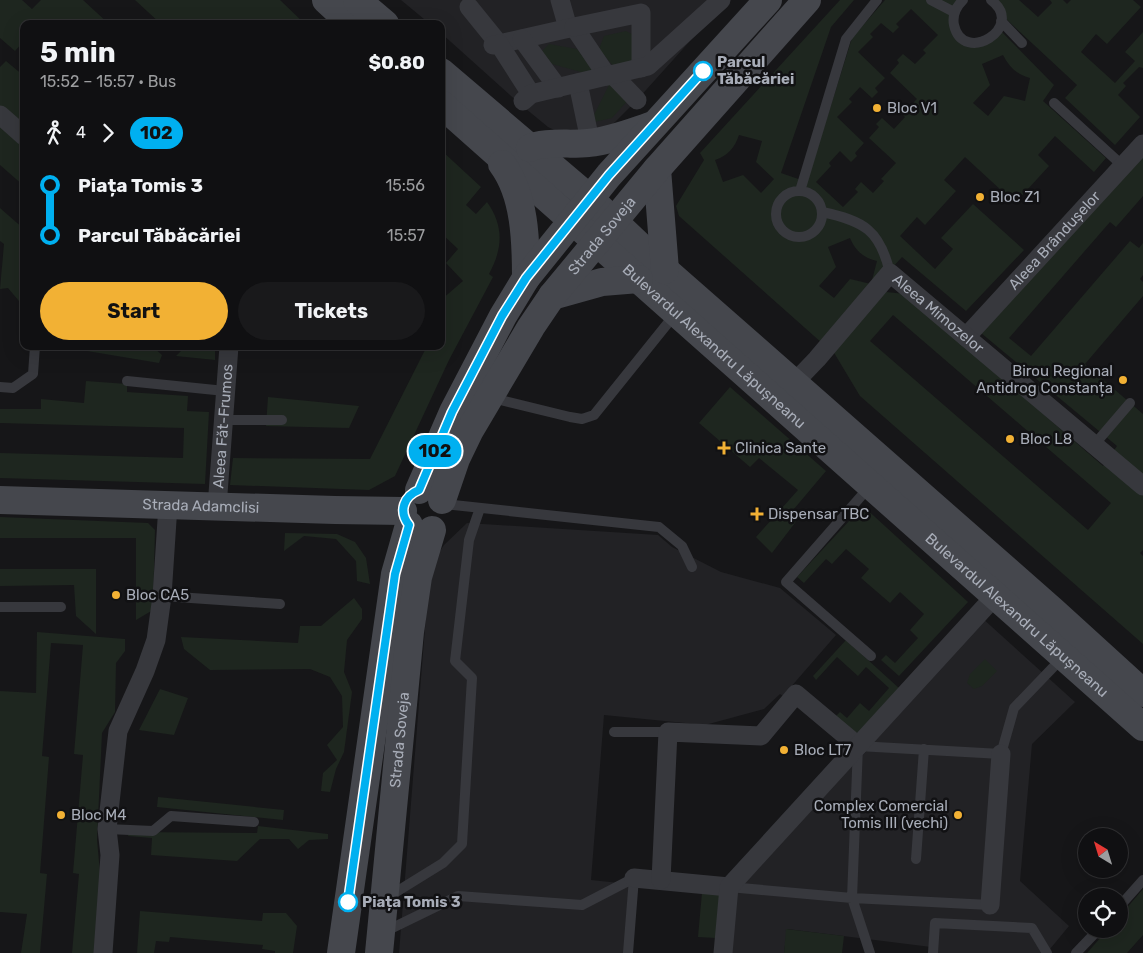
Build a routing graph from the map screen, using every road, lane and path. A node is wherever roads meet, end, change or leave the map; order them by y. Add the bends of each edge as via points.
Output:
1 (326, 0) edge
2 (357, 0) edge
3 (560, 0) edge
4 (721, 0) edge
5 (768, 0) edge
6 (807, 0) edge
7 (876, 0) edge
8 (931, 0) edge
9 (963, 0) edge
10 (991, 0) edge
11 (470, 7) dead end
12 (954, 12) junction
13 (348, 20) edge
14 (380, 20) edge
15 (1001, 22) junction
16 (571, 28) junction
17 (522, 39) junction
18 (1022, 44) dead end
19 (496, 45) junction
20 (641, 68) junction
21 (445, 75) edge
22 (610, 76) junction
23 (578, 83) junction
24 (558, 88) junction
25 (637, 100) dead end
26 (1054, 103) dead end
27 (445, 108) edge
28 (0, 115) edge
29 (654, 124) junction
30 (588, 131) dead end
31 (20, 132) edge
32 (486, 144) junction
33 (1143, 144) edge
34 (530, 148) junction
35 (1123, 166) junction
36 (657, 169) junction
37 (800, 191) junction
38 (589, 198) junction
39 (822, 212) junction
40 (572, 220) junction
41 (614, 220) junction
42 (596, 241) junction
43 (665, 270) junction
44 (890, 273) junction
45 (526, 278) junction
46 (639, 279) junction
47 (552, 296) junction
48 (676, 312) junction
49 (966, 337) junction
50 (35, 350) edge
51 (229, 350) edge
52 (127, 381) dead end
53 (794, 383) junction
54 (0, 388) edge
55 (225, 391) junction
56 (488, 397) junction
57 (1130, 402) dead end
58 (223, 420) junction
59 (282, 420) dead end
60 (1094, 444) junction
61 (871, 485) junction
62 (1143, 486) edge
63 (435, 498) junction
64 (0, 500) edge
65 (168, 505) junction
66 (217, 507) junction
67 (480, 508) junction
68 (415, 522) junction
69 (692, 567) dead end
70 (162, 596) junction
71 (995, 596) junction
72 (280, 604) dead end
73 (0, 607) edge
74 (61, 608) dead end
75 (871, 656) dead end
76 (1064, 657) junction
77 (1143, 693) edge
78 (1143, 728) edge
79 (614, 732) dead end
80 (668, 732) junction
81 (858, 746) junction
82 (924, 750) junction
83 (1001, 754) junction
84 (254, 822) dead end
85 (107, 829) junction
86 (916, 859) dead end
87 (634, 878) junction
88 (662, 880) junction
89 (1143, 880) edge
90 (729, 887) junction
91 (1128, 897) edge
92 (852, 898) junction
93 (383, 900) junction
94 (990, 905) joint
95 (1090, 938) edge
96 (380, 943) edge
97 (103, 953) edge
98 (341, 953) edge
99 (628, 953) edge
100 (723, 953) edge
101 (870, 953) edge
102 (933, 953) edge
103 (1047, 953) edge
104 (1076, 953) edge

1 - 13 main road
2 - 14 main road
3 - 16 street
4 - 20 street via 648,66
5 - 29 main road
6 - 36 main road, Strada Soveja
7 - 37 lane via 846,39
8 - 12 lane
9 - 12 lane
10 - 15 lane via 997,7
11 - 19 street
12 - 15 lane via 957,33 972,42 988,40
15 - 18 lane
16 - 17 street
16 - 20 street via 640,13
16 - 22 street
17 - 19 street
17 - 24 street
19 - 24 street via 527,97
20 - 22 street
21 - 34 main road, Bulevardul Alexandru Lăpușneanu
22 - 23 street
22 - 25 street
23 - 24 street
23 - 30 street
26 - 35 lane
27 - 32 main road, Bulevardul Alexandru Lăpușneanu
28 - 31 street
29 - 34 main road via 590,143 538,144
29 - 38 main road
32 - 40 main road, Bulevardul Alexandru Lăpușneanu
32 - 45 main road via 508,172 516,190 526,251
33 - 35 street, Aleea Brândușelor
34 - 38 main road, Bulevardul Alexandru Lăpușneanu
35 - 49 street, Aleea Brândușelor
36 - 41 main road, Strada Soveja
36 - 43 main road
37 - 39 lane via 817,199
37 - 39 lane via 787,194 778,203 775,217 782,231 795,238 809,236 819,226
38 - 40 main road
38 - 41 main road, Bulevardul Alexandru Lăpușneanu
39 - 44 lane via 860,223 877,237
40 - 42 main road, Bulevardul Alexandru Lăpușneanu
40 - 45 main road
41 - 42 main road, Strada Soveja
41 - 43 main road, Bulevardul Alexandru Lăpușneanu
42 - 46 main road, Bulevardul Alexandru Lăpușneanu
42 - 47 main road, Strada Soveja
43 - 53 main road, Bulevardul Alexandru Lăpușneanu
44 - 49 street, Aleea Mimozelor
44 - 53 street, Aleea Mimozelor
45 - 63 main road via 502,316 452,412
46 - 47 main road via 602,282
46 - 48 main road, Bulevardul Alexandru Lăpușneanu
47 - 56 main road, Strada Soveja
48 - 56 lane via 594,415 570,417
48 - 61 main road, Bulevardul Alexandru Lăpușneanu
49 - 60 street, Aleea Mimozelor
50 - 54 lane via 33,374 13,388
51 - 55 street, Aleea Făt-Frumos
52 - 55 lane
53 - 77 main road, Bulevardul Alexandru Lăpușneanu
55 - 58 street, Aleea Făt-Frumos
56 - 63 main road, Strada Soveja
57 - 60 lane
58 - 59 lane
58 - 66 street, Aleea Făt-Frumos
60 - 62 street, Aleea Mimozelor
61 - 71 main road, Bulevardul Alexandru Lăpușneanu
61 - 75 lane via 786,582
63 - 67 lane
63 - 68 main road via 444,516 438,526
63 - 68 main road via 409,495 403,505
64 - 65 main road, Strada Adamclisi
65 - 66 main road, Strada Adamclisi
65 - 70 street
66 - 68 main road, Strada Adamclisi
67 - 69 lane via 659,527 682,546
67 - 93 lane via 469,540 455,661 472,678 462,844 443,863
68 - 93 main road, Strada Soveja via 418,578
68 - 98 main road, Strada Soveja via 395,574
70 - 72 lane
70 - 85 street via 156,640 118,731
71 - 76 main road, Bulevardul Alexandru Lăpușneanu
71 - 81 street
73 - 74 lane
76 - 78 main road, Bulevardul Alexandru Lăpușneanu
76 - 83 lane via 1014,708
79 - 80 lane
80 - 81 street via 760,736 796,694
80 - 88 street
81 - 82 lane
81 - 90 street
81 - 92 lane
82 - 83 lane
82 - 86 lane
83 - 94 street
84 - 85 lane via 171,816 152,831
85 - 97 street via 110,855
87 - 88 street
87 - 96 lane via 582,905 458,896
87 - 99 lane
88 - 90 street
89 - 91 lane
90 - 92 lane
90 - 100 street
92 - 94 lane
92 - 101 lane
93 - 96 main road, Strada Soveja
95 - 104 lane
102 - 103 lane via 935,923 1032,928

